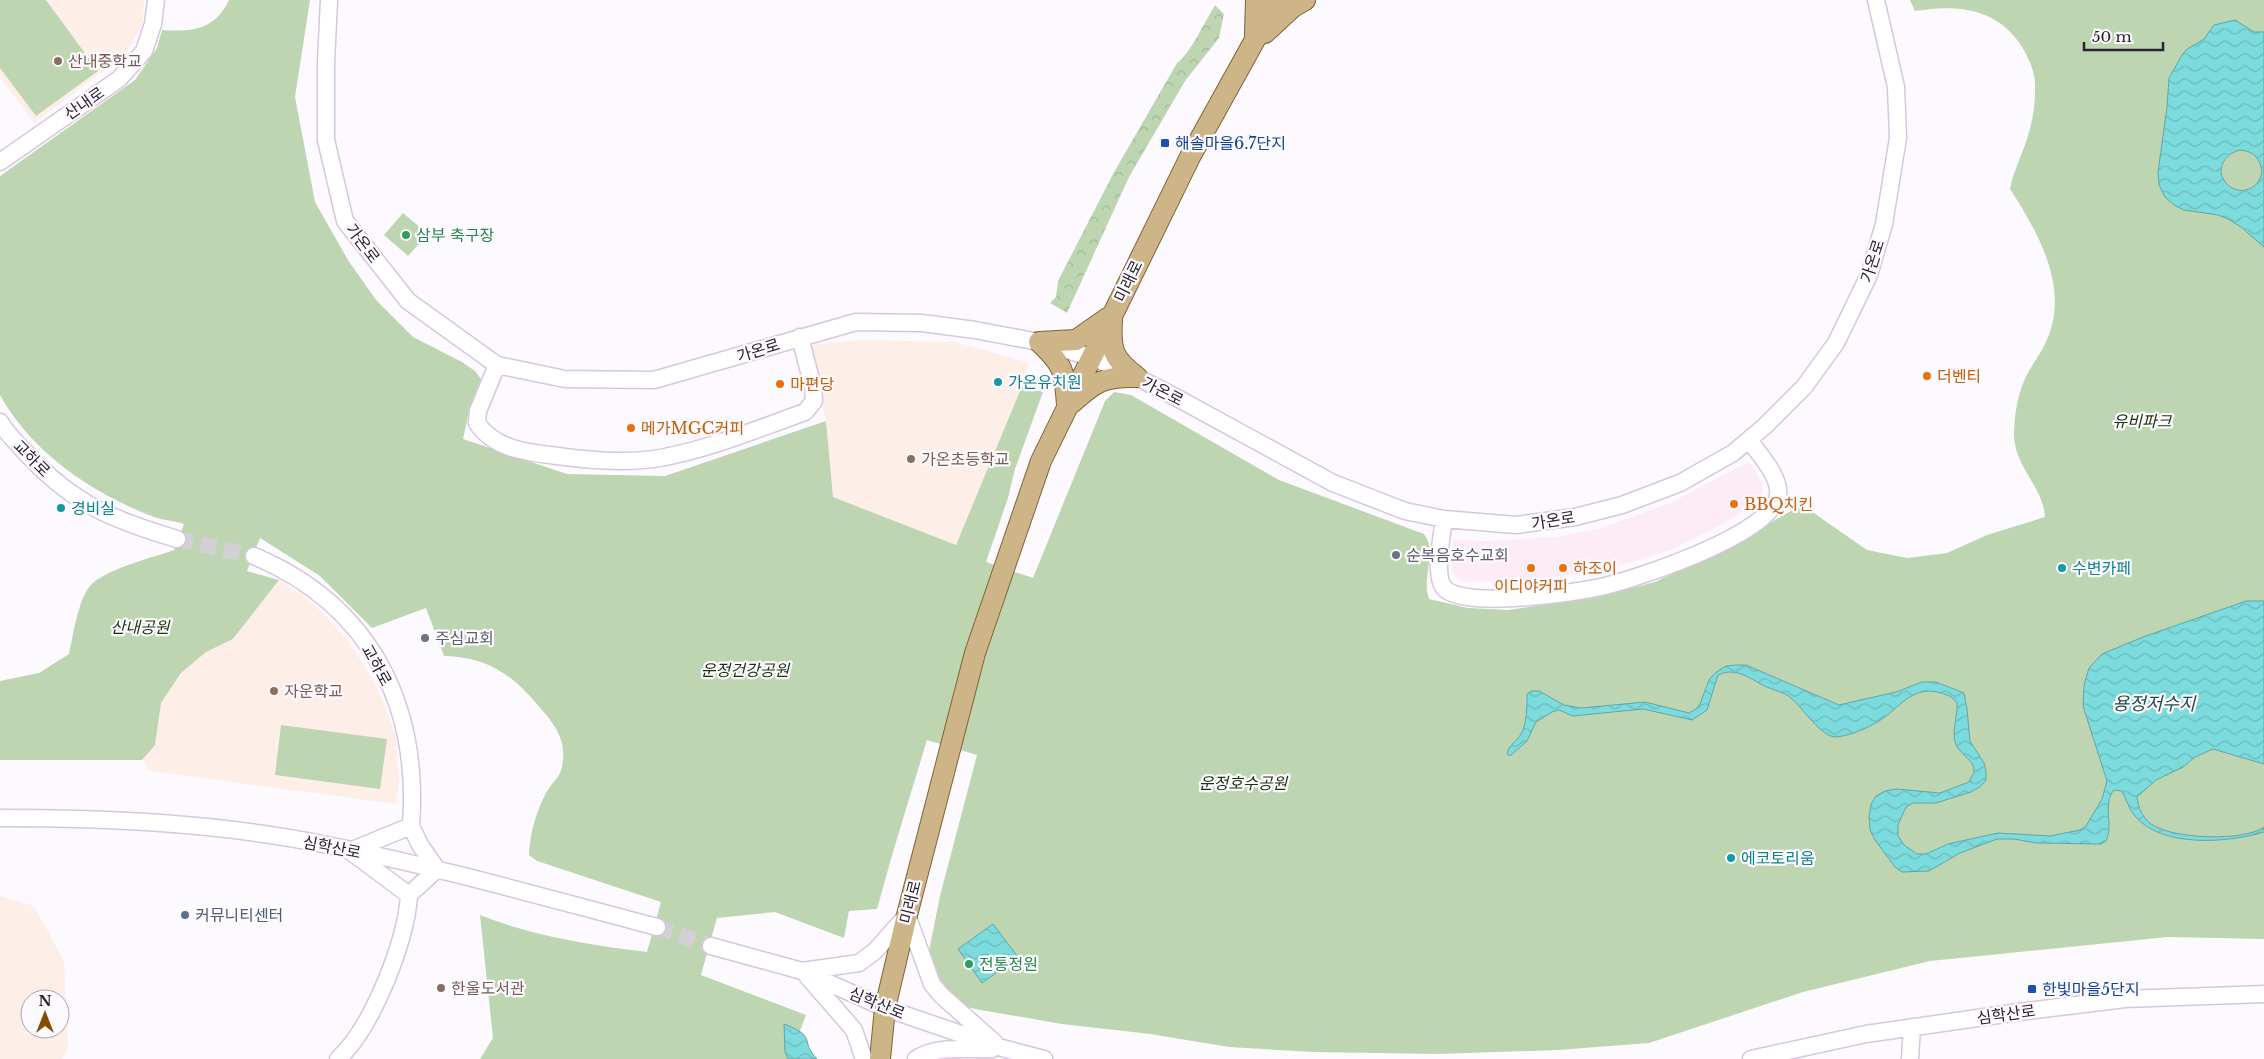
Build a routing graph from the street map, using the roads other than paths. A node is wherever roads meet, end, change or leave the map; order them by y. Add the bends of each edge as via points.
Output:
1 (156, 0) edge
2 (329, 0) edge
3 (1256, 0) edge
4 (1277, 0) edge
5 (1305, 0) edge
6 (1876, 0) edge
7 (1254, 42) junction
8 (1, 160) edge
9 (1112, 314) junction
10 (800, 337) junction
11 (1039, 342) junction
12 (1091, 357) junction
13 (497, 365) junction
14 (1137, 377) junction
15 (1067, 408) junction
16 (0, 422) edge
17 (1749, 440) junction
18 (1444, 519) junction
19 (177, 539) tunnel mouth
20 (254, 556) tunnel mouth
21 (0, 818) edge
22 (411, 826) junction
23 (350, 850) junction
24 (437, 870) junction
25 (410, 895) junction
26 (907, 915) junction
27 (657, 927) tunnel mouth
28 (711, 946) tunnel mouth
29 (802, 971) junction
30 (2264, 994) edge
31 (885, 1008) junction
32 (1912, 1027) junction
33 (1002, 1048) junction
34 (338, 1059) edge
35 (864, 1059) edge
36 (880, 1059) edge
37 (916, 1059) edge
38 (1044, 1059) edge
39 (1751, 1059) edge
40 (1910, 1059) edge

1 - 8 street, 산내로 via 153,24 144,51 119,79
2 - 13 street, 가온로 via 326,140 345,221 408,301
3 - 7 main road
4 - 7 main road, 미래로
5 - 7 main road
6 - 17 street, 가온로 via 1896,87 1898,138 1884,224 1868,275 1836,343 1804,386
7 - 9 main road, 미래로 via 1190,157
9 - 11 main road via 1076,340
9 - 12 main road, 미래로
9 - 14 main road via 1110,339 1113,353 1120,365
10 - 11 street, 가온로 via 856,322 873,322 975,330
10 - 13 street, 가온로 via 654,380 565,379
10 - 13 street via 814,401 804,412 711,446 659,458 598,461 534,454 494,442 477,423 477,417
11 - 12 street, 가온로
11 - 15 main road via 1061,365
12 - 14 street, 가온로
12 - 15 main road, 미래로
14 - 15 main road via 1101,380
14 - 18 street, 가온로 via 1333,482 1405,511
15 - 26 main road, 미래로 via 1041,462 975,653
16 - 19 street, 교하로 via 39,468 88,506 127,524
17 - 18 street, 가온로 via 1733,453 1680,483 1622,506 1516,525
17 - 18 street via 1778,486 1772,510 1750,528 1689,558 1604,586 1510,598 1488,599 1452,594 1444,588 1439,574
20 - 22 street, 교하로 via 306,582 337,608 362,637 382,670 399,707 408,738 413,801
21 - 23 street, 심학산로 via 89,818 210,828
22 - 23 street
22 - 24 street
23 - 24 street, 심학산로
23 - 25 street
24 - 25 street
24 - 27 street, 심학산로
25 - 34 street via 391,968 372,1013
26 - 29 street via 875,951 859,963
26 - 31 main road, 미래로
26 - 33 street via 932,984
28 - 29 street, 심학산로
29 - 31 street, 심학산로
29 - 35 street via 854,1030
30 - 32 street, 심학산로 via 2126,999
31 - 33 street, 심학산로
31 - 36 main road, 미래로
32 - 39 street, 심학산로
32 - 40 street
33 - 37 street via 940,1051
33 - 38 street, 심학산로

